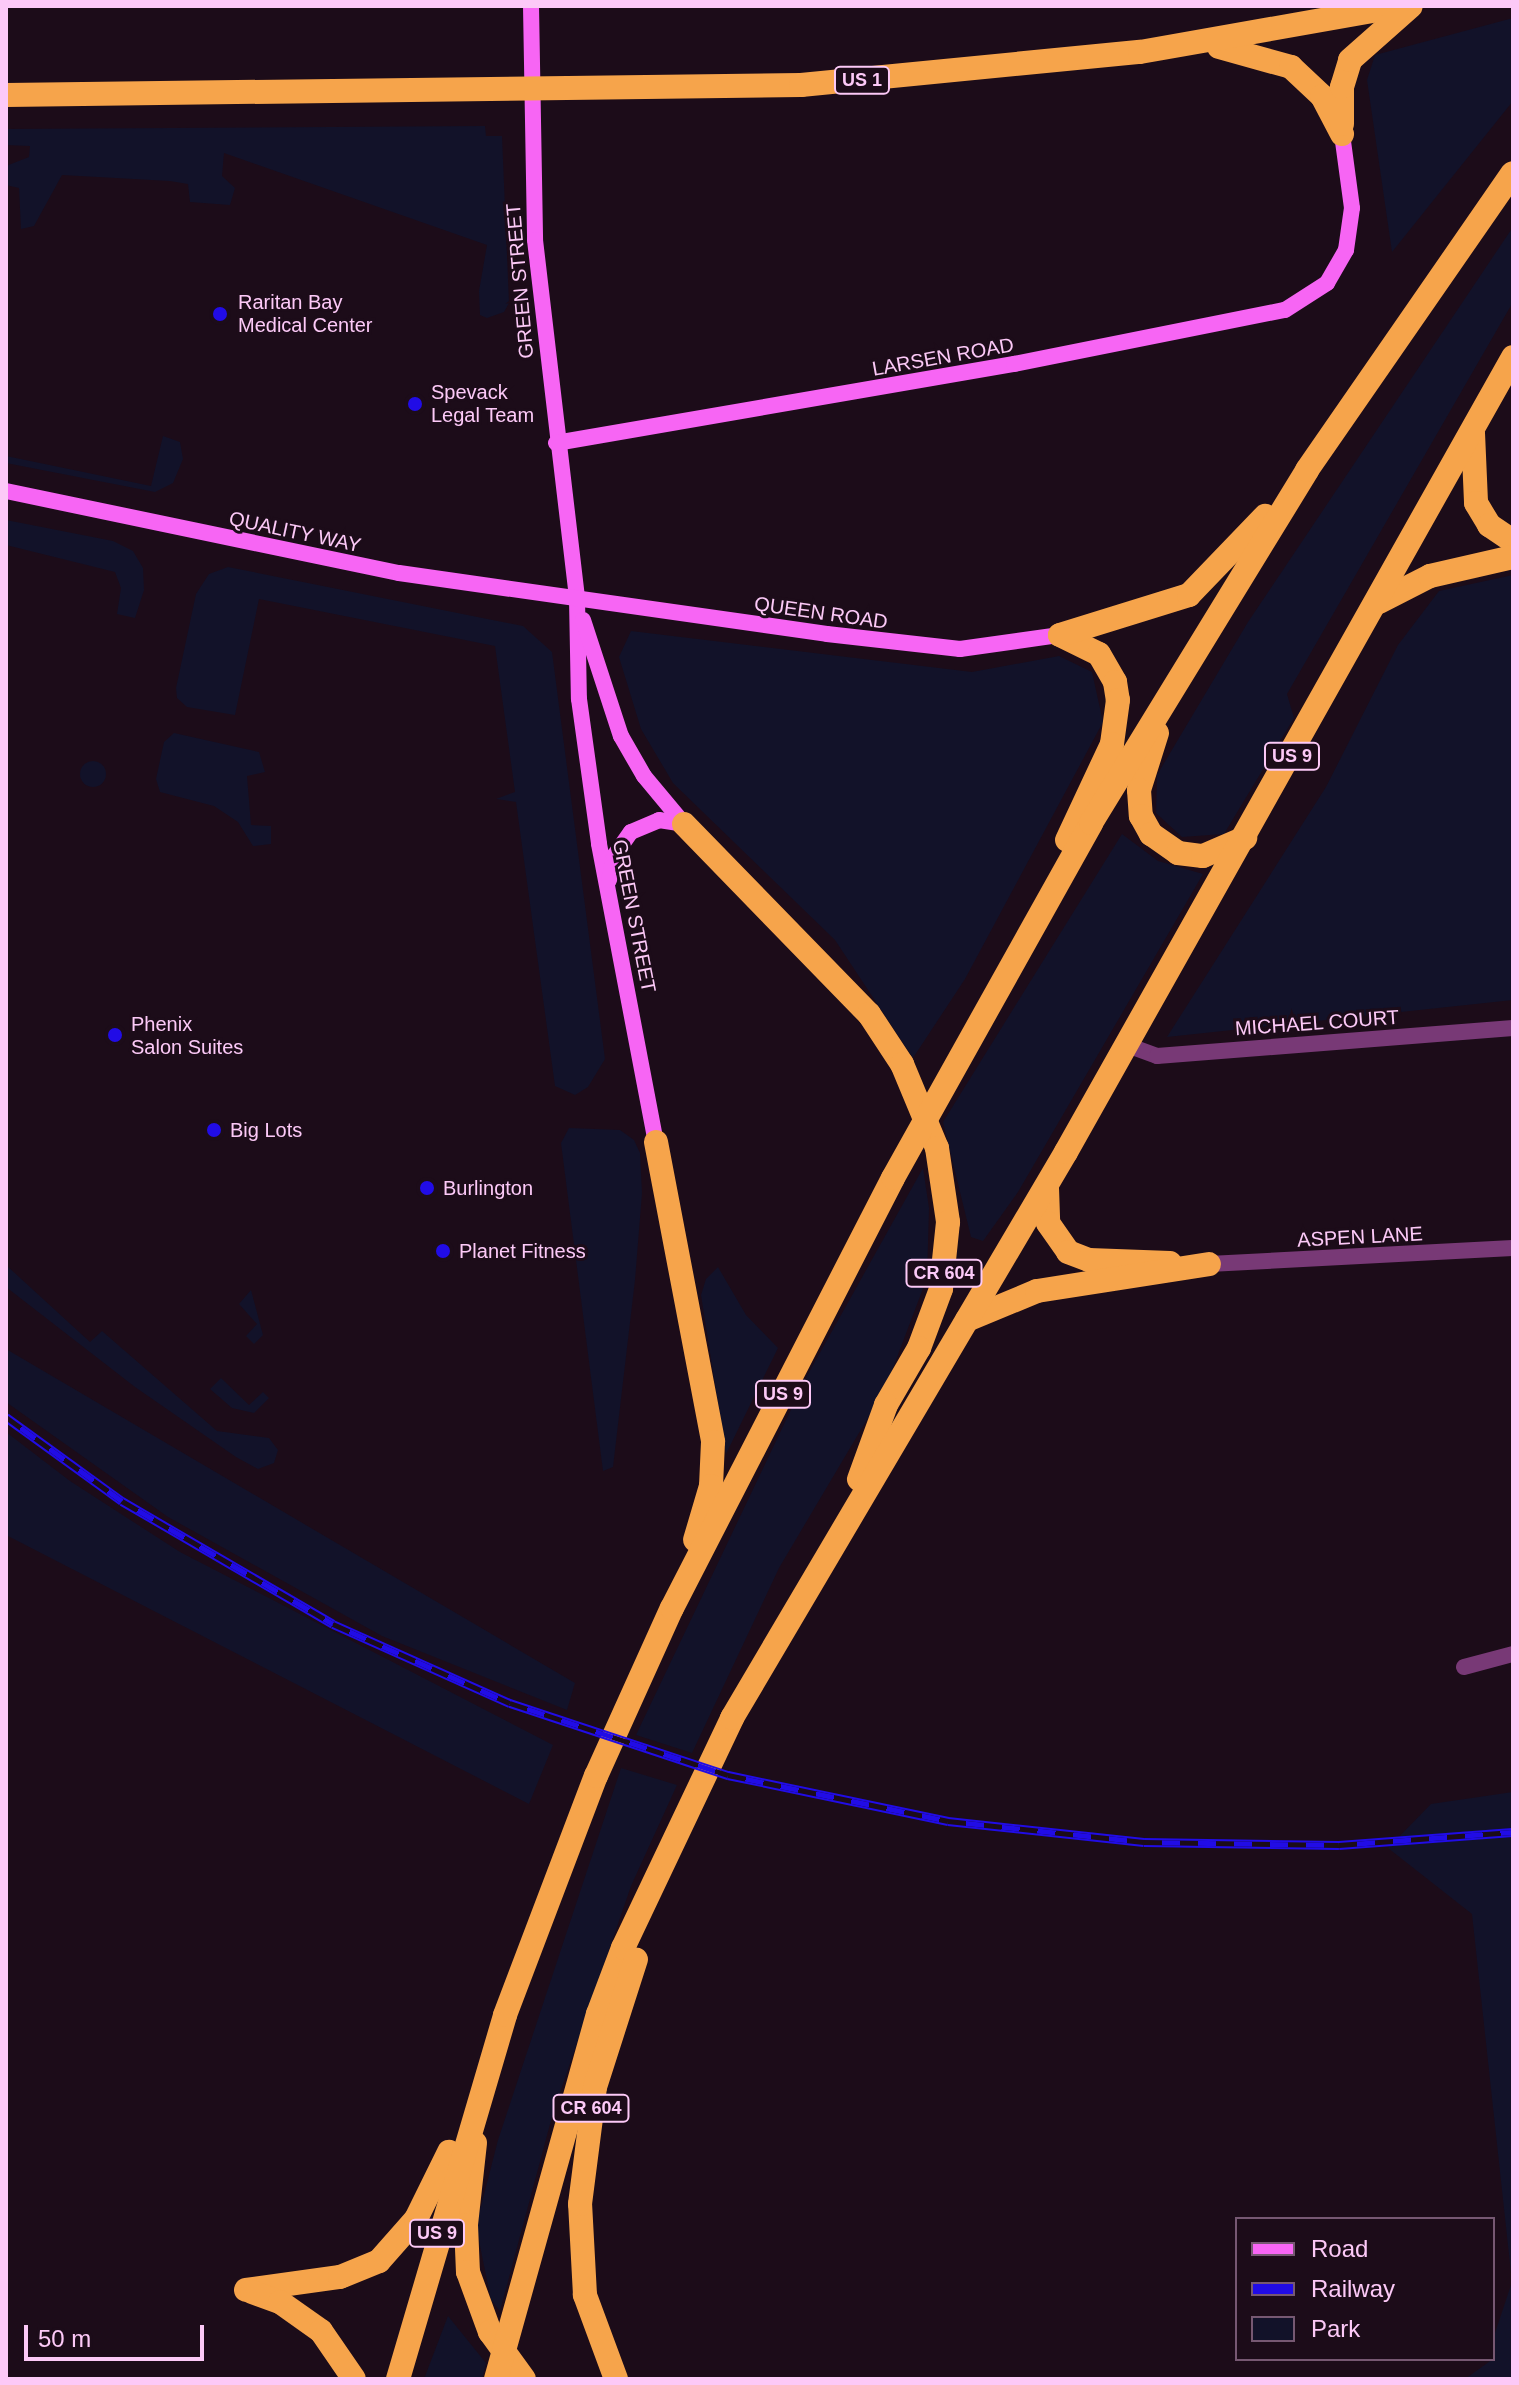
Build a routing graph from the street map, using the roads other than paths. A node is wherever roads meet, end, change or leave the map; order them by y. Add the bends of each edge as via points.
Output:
1 (531, 6) edge
2 (1401, 6) edge
3 (1411, 6) edge
4 (1193, 44) junction
5 (529, 91) junction
6 (6, 95) edge
7 (1342, 134) junction
8 (1513, 173) edge
9 (1513, 357) edge
10 (1473, 425) junction
11 (556, 443) junction
12 (1307, 470) junction
13 (6, 491) edge
14 (1513, 541) edge
15 (1513, 557) edge
16 (577, 599) junction
17 (1379, 602) junction
18 (1060, 635) junction
19 (1176, 682) junction
20 (684, 824) junction
21 (1246, 838) junction
22 (608, 888) junction
23 (1040, 911) junction
24 (1513, 1028) edge
25 (1127, 1045) junction
26 (656, 1142) joint
27 (1047, 1185) junction
28 (1513, 1248) edge
29 (1209, 1264) junction
30 (967, 1320) junction
31 (841, 1530) junction
32 (672, 1608) junction
33 (1513, 1654) edge
34 (1464, 1667) dead end
35 (672, 1842) junction
36 (481, 2089) junction
37 (354, 2379) edge
38 (398, 2379) edge
39 (496, 2379) edge
40 (524, 2379) edge
41 (616, 2379) edge

1 - 5 street, GREEN STREET / CR 604
2 - 4 highway, US 1
3 - 7 highway via 1350,60 1342,87
4 - 5 highway, US 1 via 973,72 801,85
4 - 7 highway via 1238,49 1291,67 1322,96
5 - 6 highway, US 1
5 - 11 street, GREEN STREET / CR 604 via 538,280
7 - 11 street, LARSEN ROAD via 1349,230 1341,260 1327,283 1285,310 1231,324
8 - 12 highway, US 9
9 - 10 highway, US 9
10 - 14 highway via 1476,503 1489,525
10 - 17 highway, US 9
11 - 16 street, GREEN STREET / CR 604
12 - 18 highway via 1189,595
12 - 19 highway, US 9
13 - 16 street, QUALITY WAY via 399,573
15 - 17 highway via 1430,576
16 - 18 street, QUEEN ROAD via 942,648
16 - 20 street, GREEN STREET / CR 604 via 621,736 644,776
16 - 22 street, GREEN STREET / CR 604 via 579,699
17 - 21 highway, US 9
18 - 23 highway via 1083,642 1106,663 1115,682 1117,714 1112,744 1082,800
19 - 21 highway via 1141,777 1139,802 1145,826 1168,848 1189,855 1213,854
19 - 23 highway, US 9
20 - 22 street via 659,820 631,832 614,856
20 - 31 highway, CR 604 via 882,1030 921,1104 942,1172 948,1222 941,1289 919,1348 886,1405
21 - 25 highway, US 9
22 - 26 street, GREEN STREET / CR 604
23 - 32 highway, US 9 via 893,1178
24 - 25 street, MICHAEL COURT via 1157,1056
25 - 27 highway, US 9
26 - 32 highway, CR 604 via 713,1442 707,1506
27 - 29 highway via 1045,1210 1052,1235 1079,1258
27 - 30 highway, US 9
28 - 29 street, ASPEN LANE
29 - 30 highway via 1037,1291
30 - 31 highway, US 9
31 - 35 highway, US 9 via 750,1683
32 - 36 highway, US 9 via 567,1848
33 - 34 street
35 - 39 highway, US 9 via 598,2014
35 - 41 highway, CR 604 via 603,2061 584,2151 581,2271 594,2327
36 - 37 highway via 416,2219 389,2253 340,2277 246,2290 280,2302 315,2325 333,2342
36 - 38 highway, US 9
36 - 40 highway via 466,2225 468,2272 490,2332

